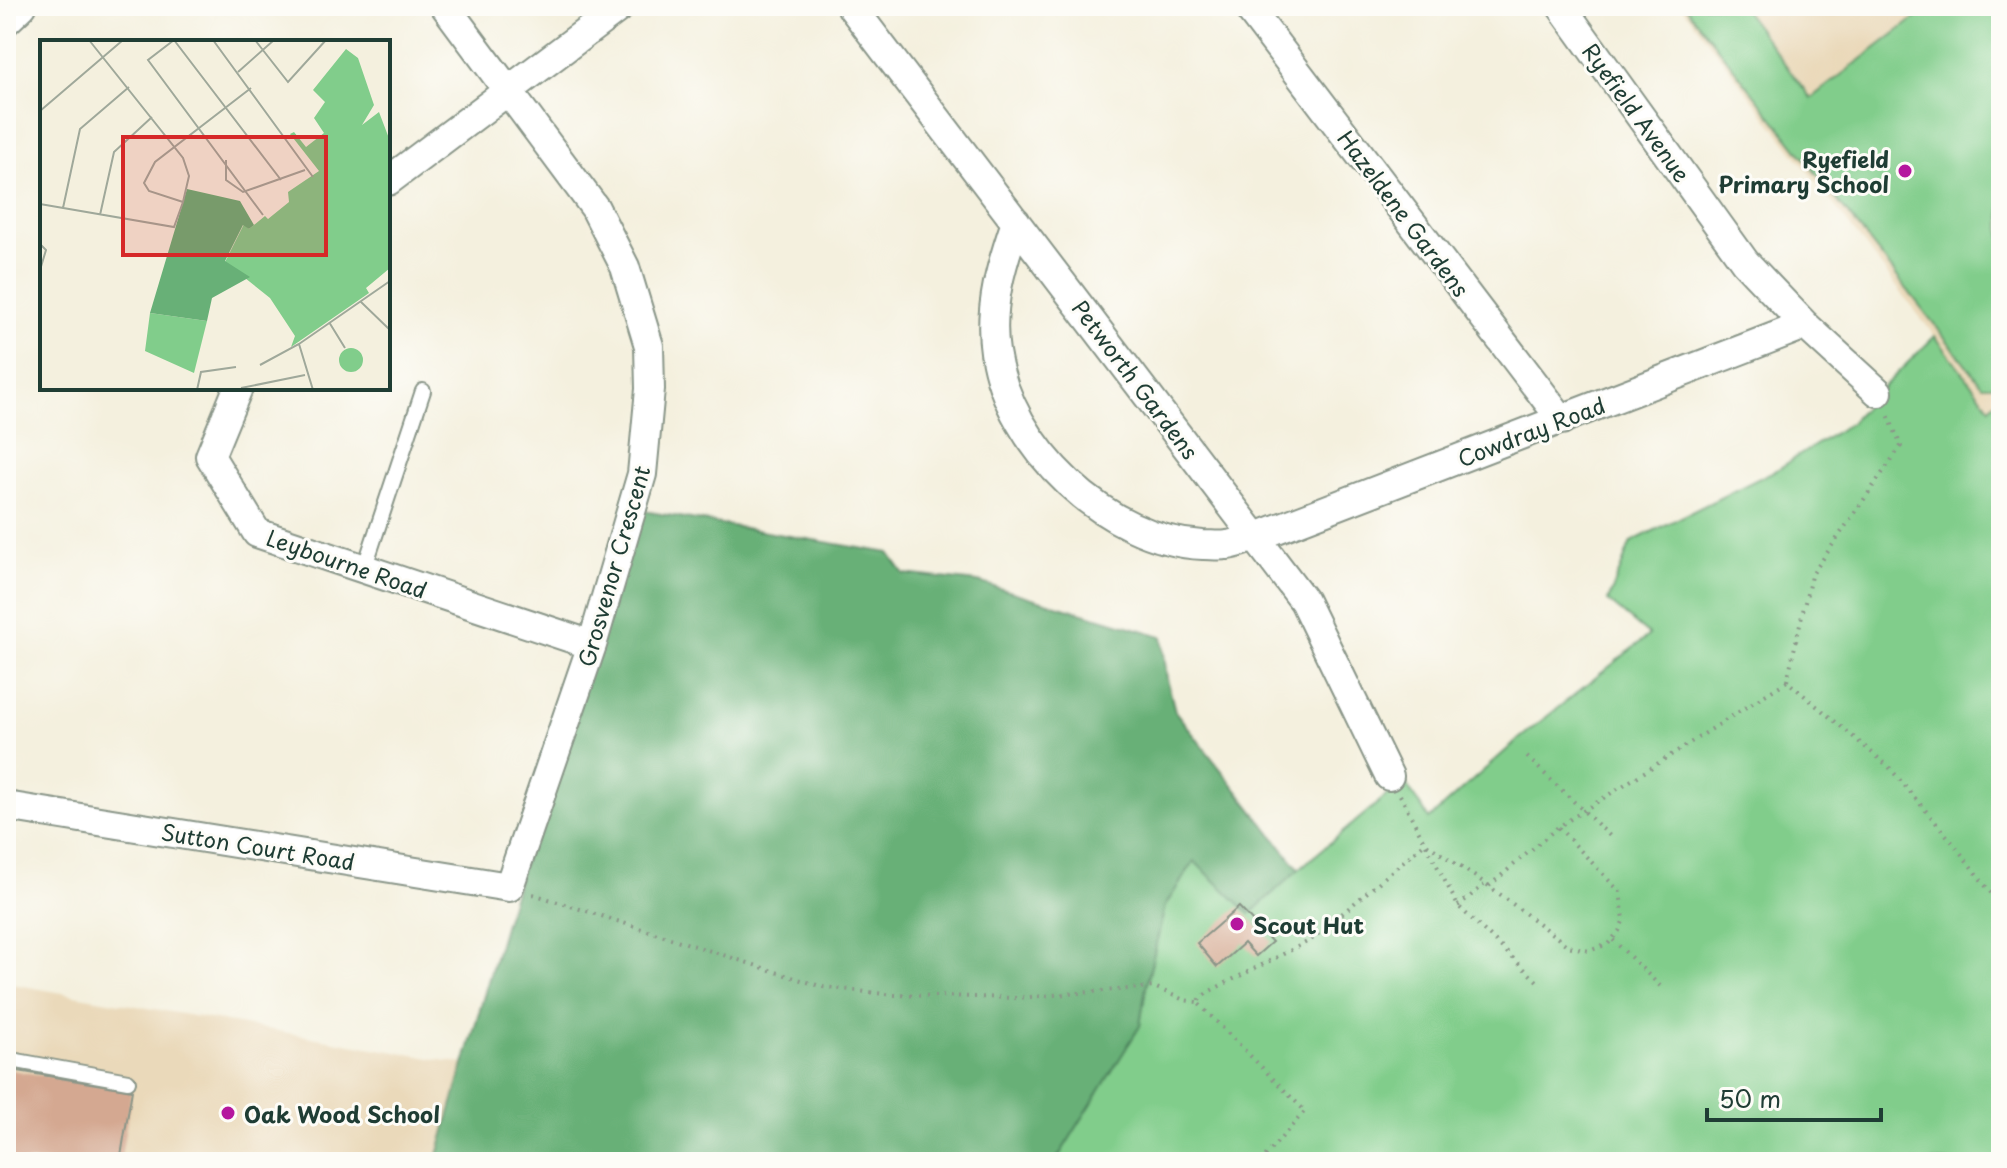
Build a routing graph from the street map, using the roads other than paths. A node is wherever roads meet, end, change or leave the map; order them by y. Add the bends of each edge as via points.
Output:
1 (22, 6) edge
2 (445, 6) edge
3 (621, 6) edge
4 (851, 6) edge
5 (1247, 6) edge
6 (1561, 6) edge
7 (6, 21) edge
8 (508, 89) junction
9 (390, 179) edge
10 (1016, 222) junction
11 (1805, 325) junction
12 (237, 390) edge
13 (423, 391) dead end
14 (1878, 392) road end
15 (1562, 420) junction
16 (1256, 537) junction
17 (364, 569) junction
18 (592, 645) junction
19 (1389, 776) road end
20 (6, 806) edge
21 (509, 887) joint
22 (6, 1059) edge
23 (128, 1081) dead end

1 - 7 street
2 - 8 street, Grosvenor Crescent
3 - 8 street
4 - 10 street, Petworth Gardens
5 - 15 street, Hazeldene Gardens
6 - 11 street, Ryefield Avenue via 1745,262
8 - 9 street
8 - 18 street, Grosvenor Crescent via 595,208 625,267 649,346 642,474
10 - 16 street, Petworth Gardens
10 - 16 street via 993,311 995,352 1004,387 1044,456 1092,504 1146,534 1188,544 1226,545
11 - 14 street, Ryefield Avenue
11 - 15 street, Cowdray Road
12 - 17 street, Leybourne Road via 210,456 257,533
13 - 17 lane
15 - 16 street, Cowdray Road
16 - 19 street, Petworth Gardens via 1304,601
17 - 18 street, Leybourne Road
18 - 21 street, Grosvenor Crescent
20 - 21 street, Sutton Court Road
22 - 23 lane

